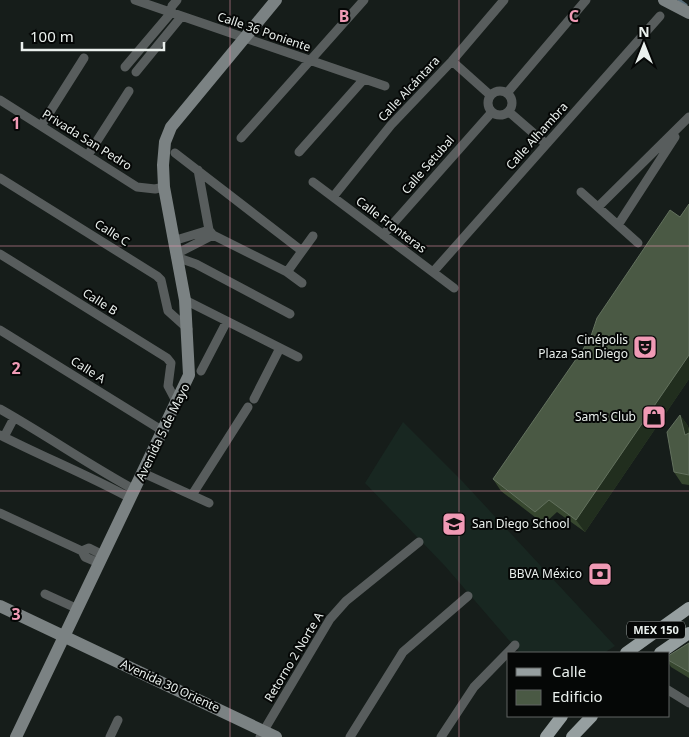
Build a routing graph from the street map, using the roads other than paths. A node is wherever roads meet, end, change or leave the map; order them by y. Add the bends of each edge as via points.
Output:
1 (135, 0) edge
2 (177, 0) edge
3 (276, 0) edge
4 (364, 0) edge
5 (504, 0) edge
6 (586, 0) edge
7 (664, 0) edge
8 (689, 13) edge
9 (170, 14) junction
10 (660, 16) dead end
11 (181, 17) junction
12 (243, 38) junction
13 (84, 58) dead end
14 (311, 61) junction
15 (452, 61) junction
16 (125, 67) dead end
17 (136, 72) dead end
18 (364, 79) junction
19 (385, 86) dead end
20 (129, 91) dead end
21 (506, 93) junction
22 (490, 95) junction
23 (0, 100) edge
24 (492, 112) junction
25 (509, 112) junction
26 (686, 120) edge
27 (41, 126) junction
28 (240, 138) dead end
29 (546, 144) junction
30 (298, 152) dead end
31 (174, 153) dead end
32 (88, 155) junction
33 (198, 170) junction
34 (0, 178) edge
35 (313, 182) dead end
36 (164, 187) junction
37 (581, 192) dead end
38 (333, 197) junction
39 (598, 207) junction
40 (618, 225) junction
41 (211, 232) junction
42 (383, 235) junction
43 (313, 236) dead end
44 (173, 241) junction
45 (638, 243) dead end
46 (302, 251) junction
47 (0, 254) edge
48 (176, 255) junction
49 (287, 272) junction
50 (433, 272) junction
51 (302, 282) dead end
52 (454, 288) dead end
53 (185, 300) junction
54 (290, 314) dead end
55 (226, 321) junction
56 (188, 329) junction
57 (0, 330) edge
58 (280, 348) junction
59 (298, 357) dead end
60 (201, 371) dead end
61 (177, 403) junction
62 (0, 410) edge
63 (14, 418) junction
64 (163, 431) junction
65 (2, 436) edge
66 (143, 473) junction
67 (133, 494) junction
68 (192, 495) junction
69 (209, 504) dead end
70 (0, 513) edge
71 (419, 542) dead end
72 (101, 559) junction
73 (45, 594) dead end
74 (468, 596) dead end
75 (0, 606) edge
76 (689, 608) edge
77 (78, 609) junction
78 (689, 633) edge
79 (63, 636) junction
80 (515, 645) dead end
81 (508, 652) edge
82 (627, 652) edge
83 (661, 652) edge
84 (507, 653) edge
85 (669, 691) edge
86 (689, 702) edge
87 (561, 717) edge
88 (591, 717) edge
89 (118, 720) dead end
90 (262, 734) edge
91 (16, 737) edge
92 (110, 737) edge
93 (276, 737) edge
94 (350, 737) edge
95 (441, 737) edge
96 (546, 737) edge
97 (572, 737) edge

1 - 9 street, Calle 36 Poniente
2 - 9 street
3 - 12 street, Avenida 5 de Mayo
4 - 14 street
5 - 15 street, Calle Alcántara
6 - 21 street
7 - 8 street
9 - 11 street, Calle 36 Poniente
9 - 16 street
10 - 29 street, Calle Alhambra
11 - 12 street, Calle 36 Poniente
11 - 17 street
12 - 14 street, Calle 36 Poniente
12 - 36 street, Avenida 5 de Mayo via 171,127 162,165
13 - 27 street
14 - 18 street, Calle 36 Poniente
14 - 28 street
15 - 22 street
15 - 38 street, Calle Alcántara via 391,125
18 - 19 street, Calle 36 Poniente
18 - 30 street
20 - 32 street
21 - 22 street via 497,91
21 - 25 street via 511,97
22 - 24 street via 487,102
23 - 27 street, Privada San Pedro
24 - 25 street via 502,116
24 - 42 street, Calle Setubal
25 - 29 street
26 - 39 street
26 - 40 street
27 - 32 street, Privada San Pedro
29 - 50 street, Calle Alhambra
31 - 33 street
32 - 36 street, Privada San Pedro via 137,186
33 - 41 street
33 - 46 street
34 - 56 street, Calle C via 158,276 168,311
35 - 38 street, Calle Fronteras
36 - 44 street, Avenida 5 de Mayo
37 - 39 street
38 - 42 street, Calle Fronteras
39 - 40 street
40 - 45 street
41 - 44 street
41 - 48 street
41 - 49 street
42 - 50 street, Calle Fronteras
43 - 46 street
44 - 48 street, Avenida 5 de Mayo
46 - 49 street
47 - 61 street, Calle B via 167,358 171,364 168,386
48 - 53 street, Avenida 5 de Mayo
48 - 54 street
49 - 51 street
50 - 52 street, Calle Fronteras
53 - 55 street
53 - 56 street, Avenida 5 de Mayo
55 - 58 street
55 - 60 street
56 - 61 street, Avenida 5 de Mayo via 189,375
57 - 64 street, Calle A
58 - 59 street
58 - 68 street via 251,403
61 - 64 street, Avenida 5 de Mayo
62 - 63 street
63 - 65 street
63 - 67 street via 49,437
64 - 66 street, Avenida 5 de Mayo
65 - 67 street via 40,456
66 - 67 street, Avenida 5 de Mayo
66 - 68 street
67 - 72 street, Avenida 5 de Mayo
68 - 69 street
70 - 72 street via 82,551 85,557
71 - 90 street, Retorno 2 Norte A via 346,601 330,619
72 - 77 street, Avenida 5 de Mayo
73 - 77 street
74 - 94 street via 402,652
75 - 79 street, Avenida 30 Oriente
76 - 82 main road, MEX 150
77 - 79 street, Avenida 5 de Mayo
78 - 83 main road, MEX 150
79 - 90 street, Avenida 30 Oriente
79 - 91 street, Avenida 5 de Mayo
80 - 81 street
84 - 95 street via 474,687
85 - 86 street
87 - 96 main road
88 - 97 main road
89 - 92 street
90 - 93 street, Avenida 30 Oriente

